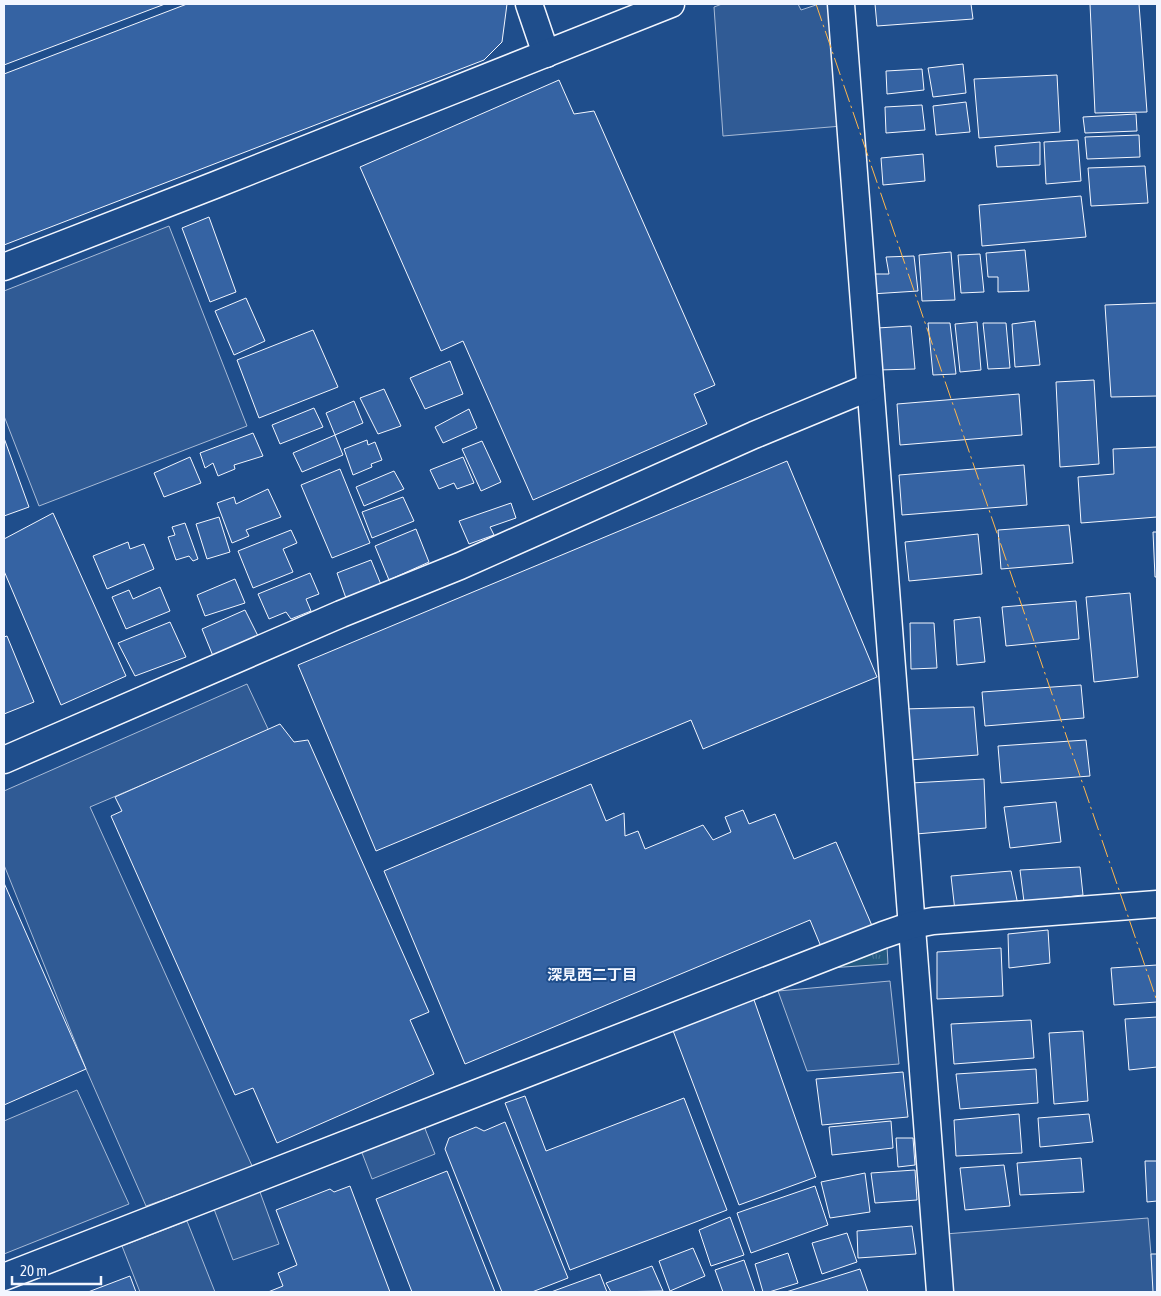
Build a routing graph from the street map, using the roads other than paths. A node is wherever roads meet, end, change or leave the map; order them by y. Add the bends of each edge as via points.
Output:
1 (529, 4) edge
2 (672, 4) edge
3 (841, 4) edge
4 (546, 54) junction
5 (4, 267) edge
6 (870, 387) junction
7 (4, 760) edge
8 (1157, 904) edge
9 (912, 925) junction
10 (4, 1277) edge
11 (940, 1292) edge

1 - 4 street
2 - 4 street
3 - 6 street
4 - 5 street
6 - 7 street
6 - 9 street
8 - 9 street
9 - 10 street
9 - 11 street

